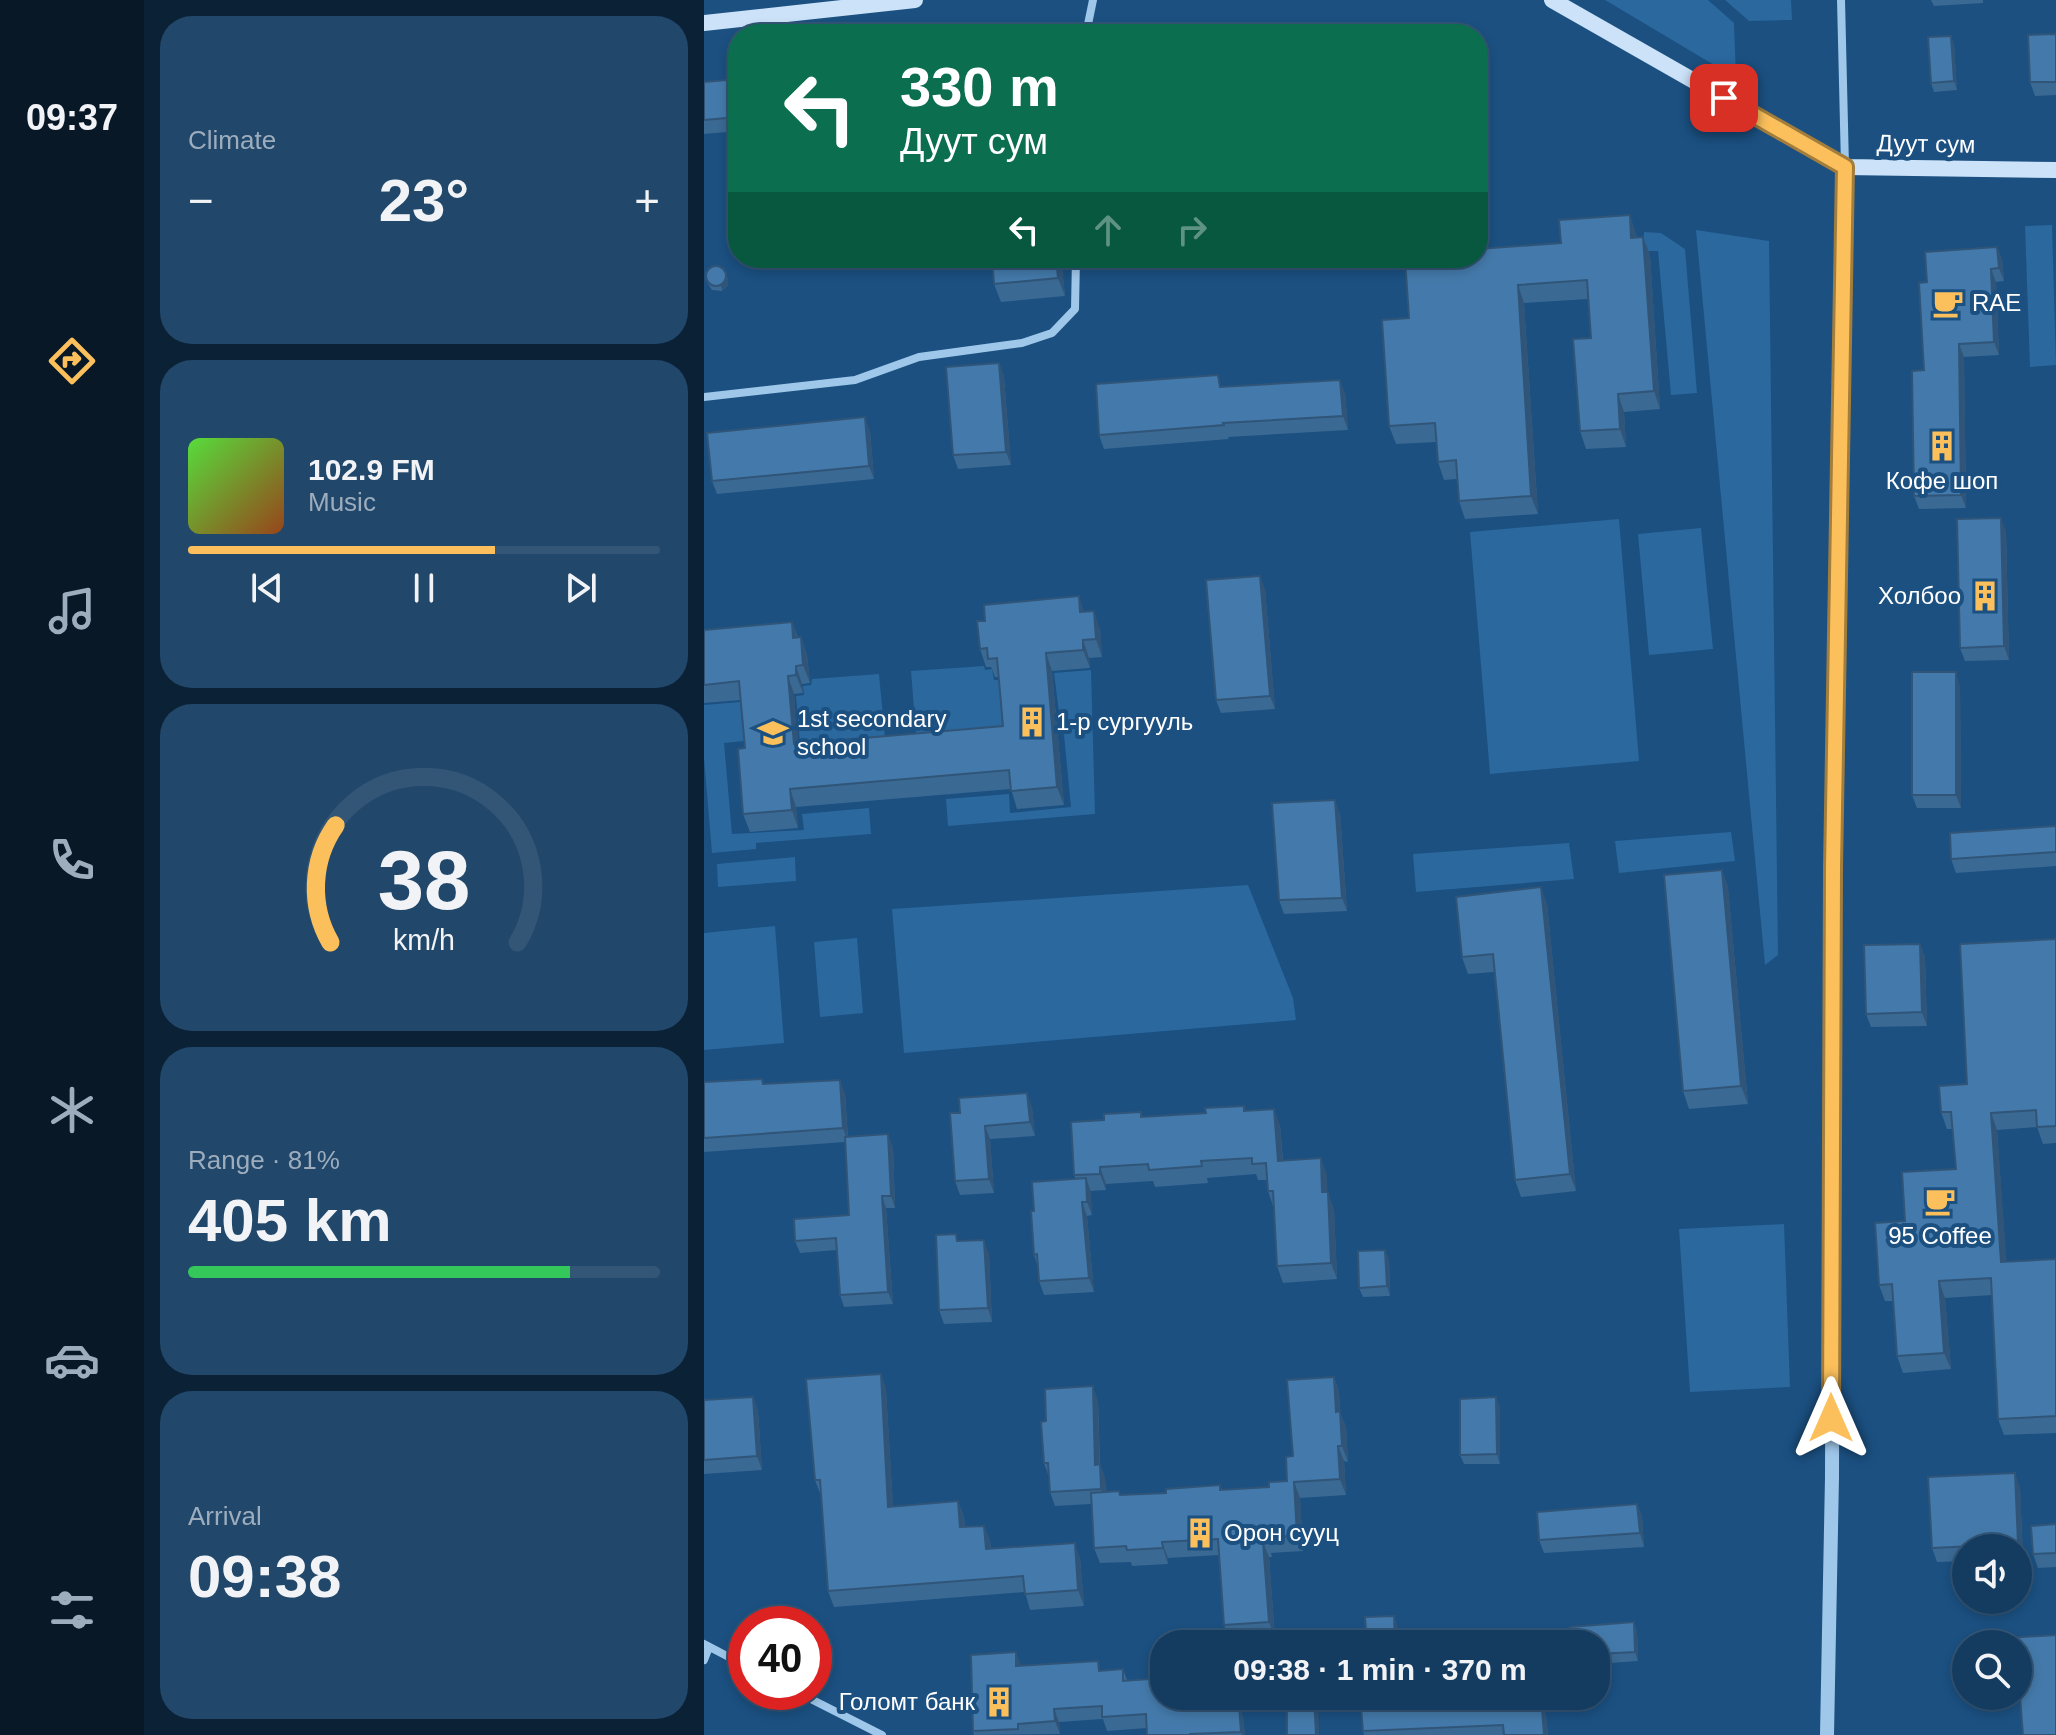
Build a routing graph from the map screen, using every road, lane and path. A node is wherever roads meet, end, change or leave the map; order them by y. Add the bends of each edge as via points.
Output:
1 (915, 0) edge
2 (1093, 0) edge
3 (1552, 0) edge
4 (1841, 0) edge
5 (704, 23) edge
6 (1088, 24) edge
7 (1845, 167) junction
8 (2056, 170) edge
9 (1076, 268) edge
10 (704, 397) edge
11 (706, 1646) edge
12 (728, 1657) edge
13 (704, 1660) edge
14 (832, 1710) edge
15 (882, 1735) edge
16 (1827, 1735) edge

1 - 5 main road
2 - 6 street
3 - 7 main road, Дуут сум
4 - 7 street
7 - 8 main road, Дуут сум
7 - 16 street
9 - 10 street via 1075,309 1052,333 1022,343 919,357 855,380
11 - 12 street
11 - 13 street
14 - 15 street

